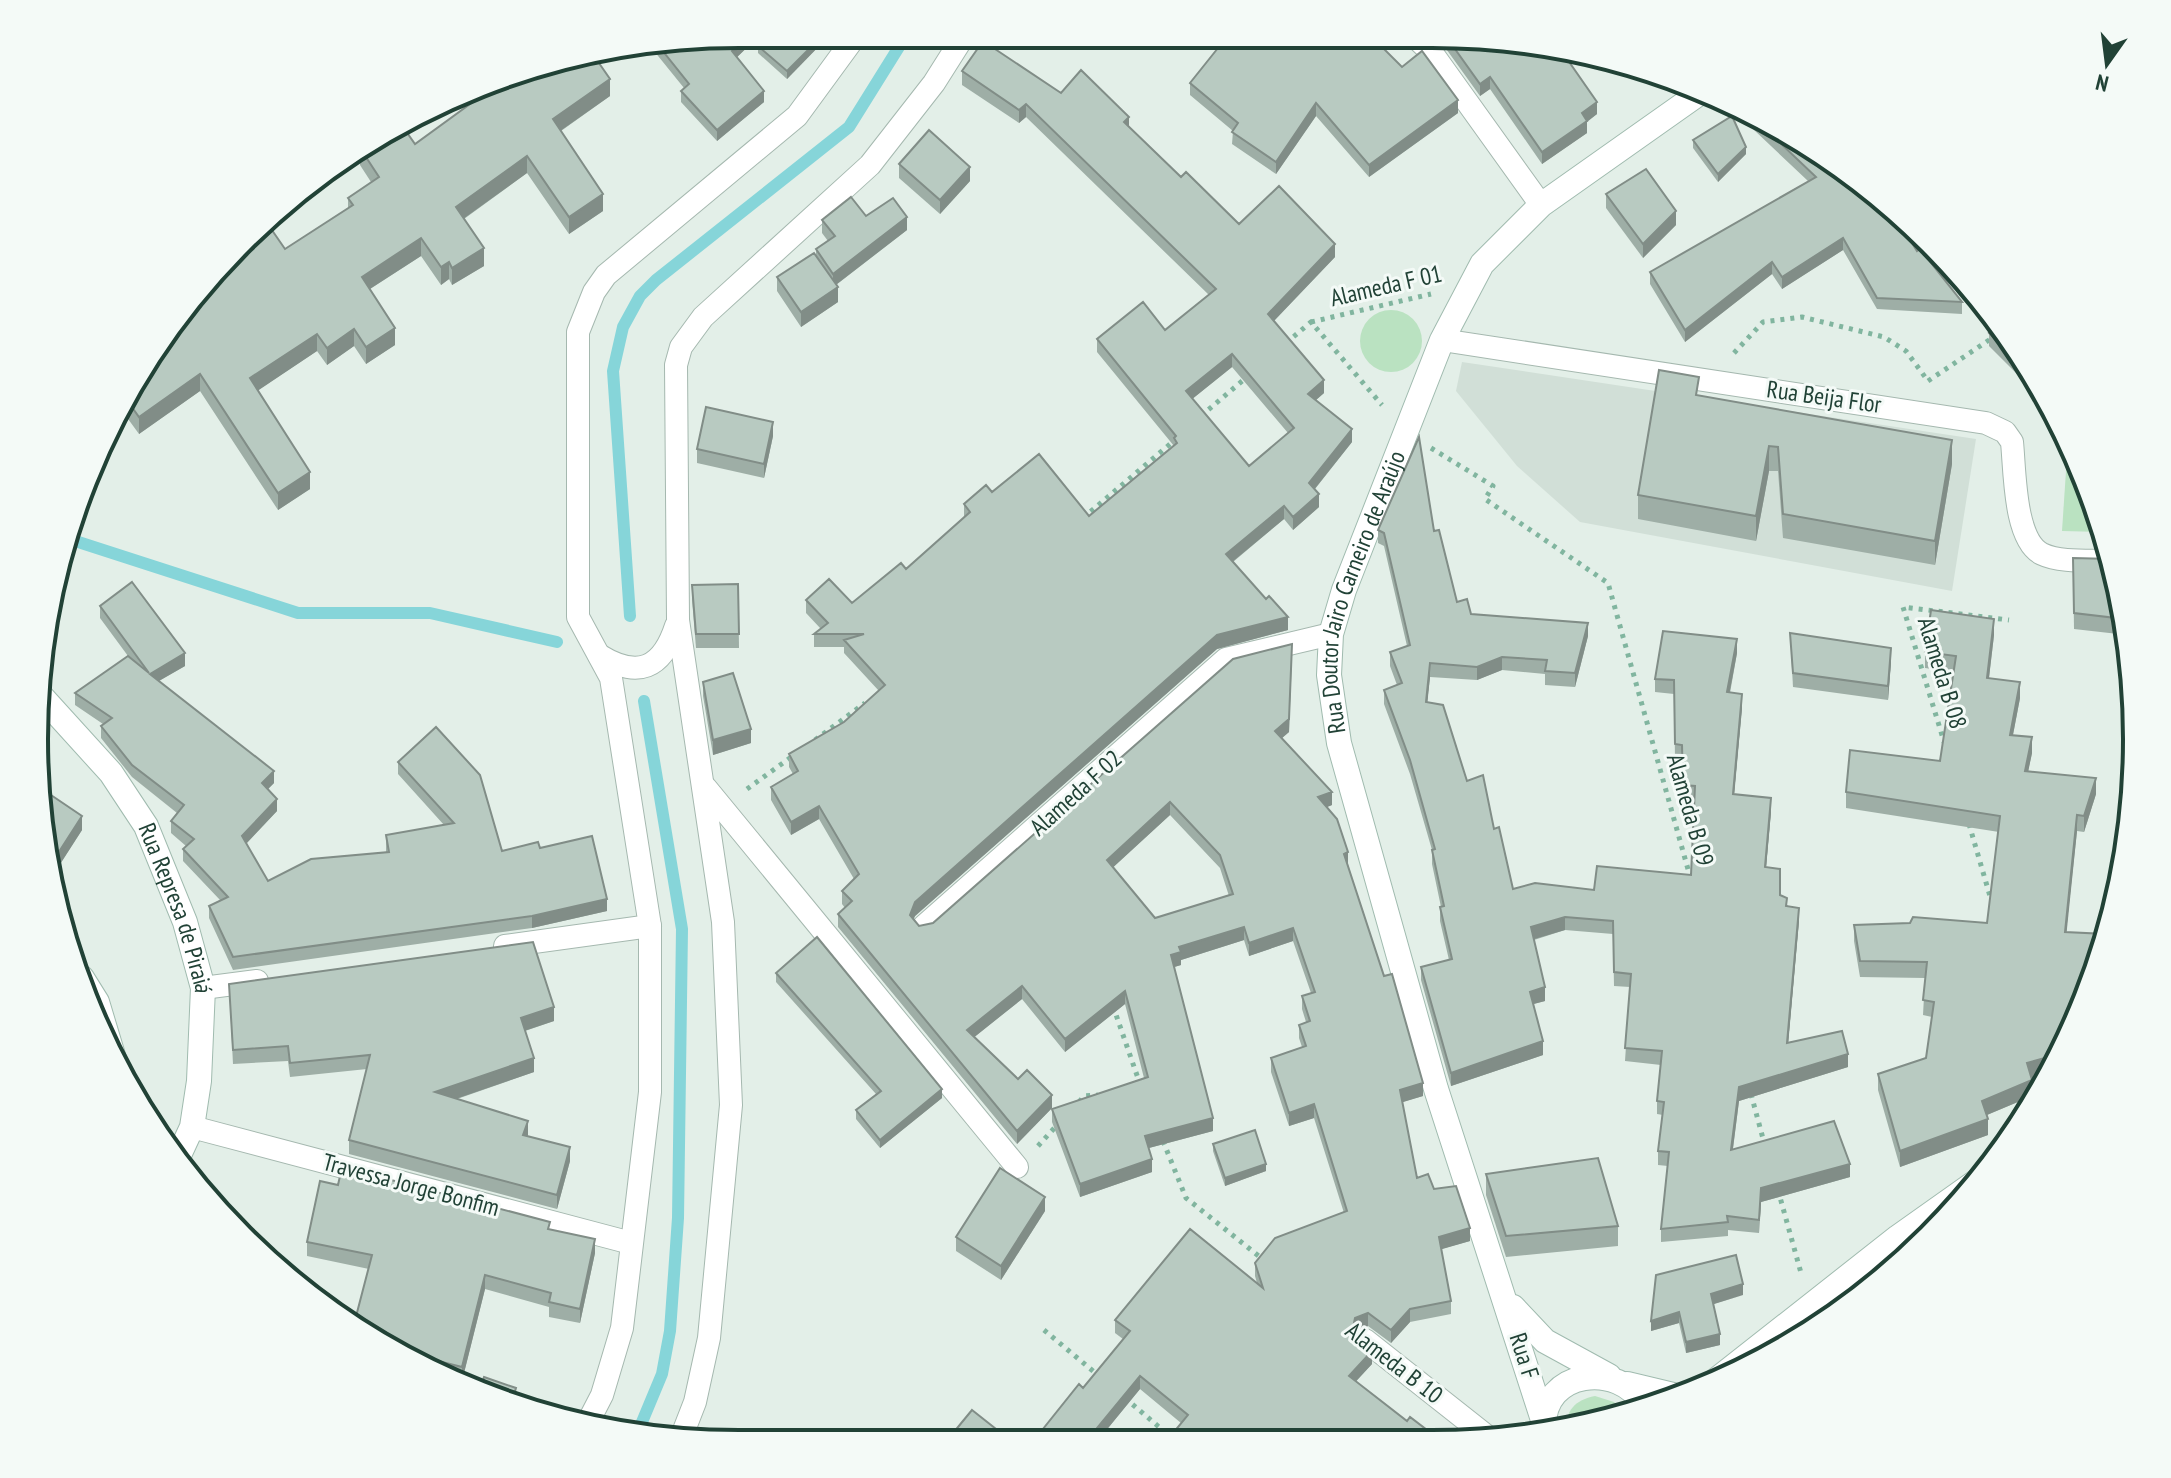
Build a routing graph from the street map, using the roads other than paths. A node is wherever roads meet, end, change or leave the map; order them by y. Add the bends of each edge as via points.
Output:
1 (847, 48) edge
2 (956, 48) edge
3 (1427, 48) edge
4 (1691, 99) edge
5 (1541, 205) junction
6 (1442, 340) junction
7 (2099, 560) edge
8 (678, 620) junction
9 (1331, 634) junction
10 (599, 655) junction
11 (49, 704) edge
12 (706, 787) junction
13 (650, 926) junction
14 (924, 926) edge
15 (480, 950) edge
16 (280, 978) edge
17 (203, 988) junction
18 (192, 1127) junction
19 (182, 1148) edge
20 (1017, 1167) road end
21 (1938, 1210) edge
22 (631, 1243) junction
23 (1502, 1293) junction
24 (1365, 1340) edge
25 (1752, 1351) edge
26 (1619, 1381) junction
27 (1659, 1391) edge
28 (1637, 1398) edge
29 (592, 1414) edge
30 (1545, 1420) edge
31 (1542, 1421) edge
32 (684, 1428) edge
33 (1478, 1429) edge

1 - 10 lane via 797,116 625,256 584,312 575,355 577,605
2 - 8 lane via 870,165 714,306 681,347 675,388
3 - 5 lane
4 - 5 street, Rua Doutor Jairo Carneiro de Araújo
5 - 6 street, Rua Doutor Jairo Carneiro de Araújo via 1495,247 1468,286
6 - 7 lane, Rua Beija Flor via 1986,423 2012,442 2027,539 2039,553 2053,558
6 - 9 street, Rua Doutor Jairo Carneiro de Araújo
8 - 10 lane via 667,649 647,667 632,669
8 - 12 lane
9 - 14 lane, Alameda F 02 via 1226,659
9 - 23 street, Rua Doutor Jairo Carneiro de Araújo via 1329,675 1339,743 1436,1089
10 - 13 lane via 614,693
11 - 17 street, Rua Represa de Piraiá via 111,773 146,826 175,893
12 - 20 lane
12 - 32 lane via 723,922 731,1105 709,1338
13 - 15 lane
13 - 22 lane via 650,1092
16 - 17 lane
17 - 18 street, Rua Represa de Piraiá
18 - 19 street, Rua Represa de Piraiá
18 - 22 lane, Travessa Jorge Bonfim
21 - 25 street
22 - 29 lane via 622,1328
23 - 26 street via 1545,1341
23 - 31 street, Rua F
24 - 33 lane, Alameda B 10
26 - 27 street
26 - 28 street
26 - 30 street via 1593,1375 1568,1384 1549,1403

